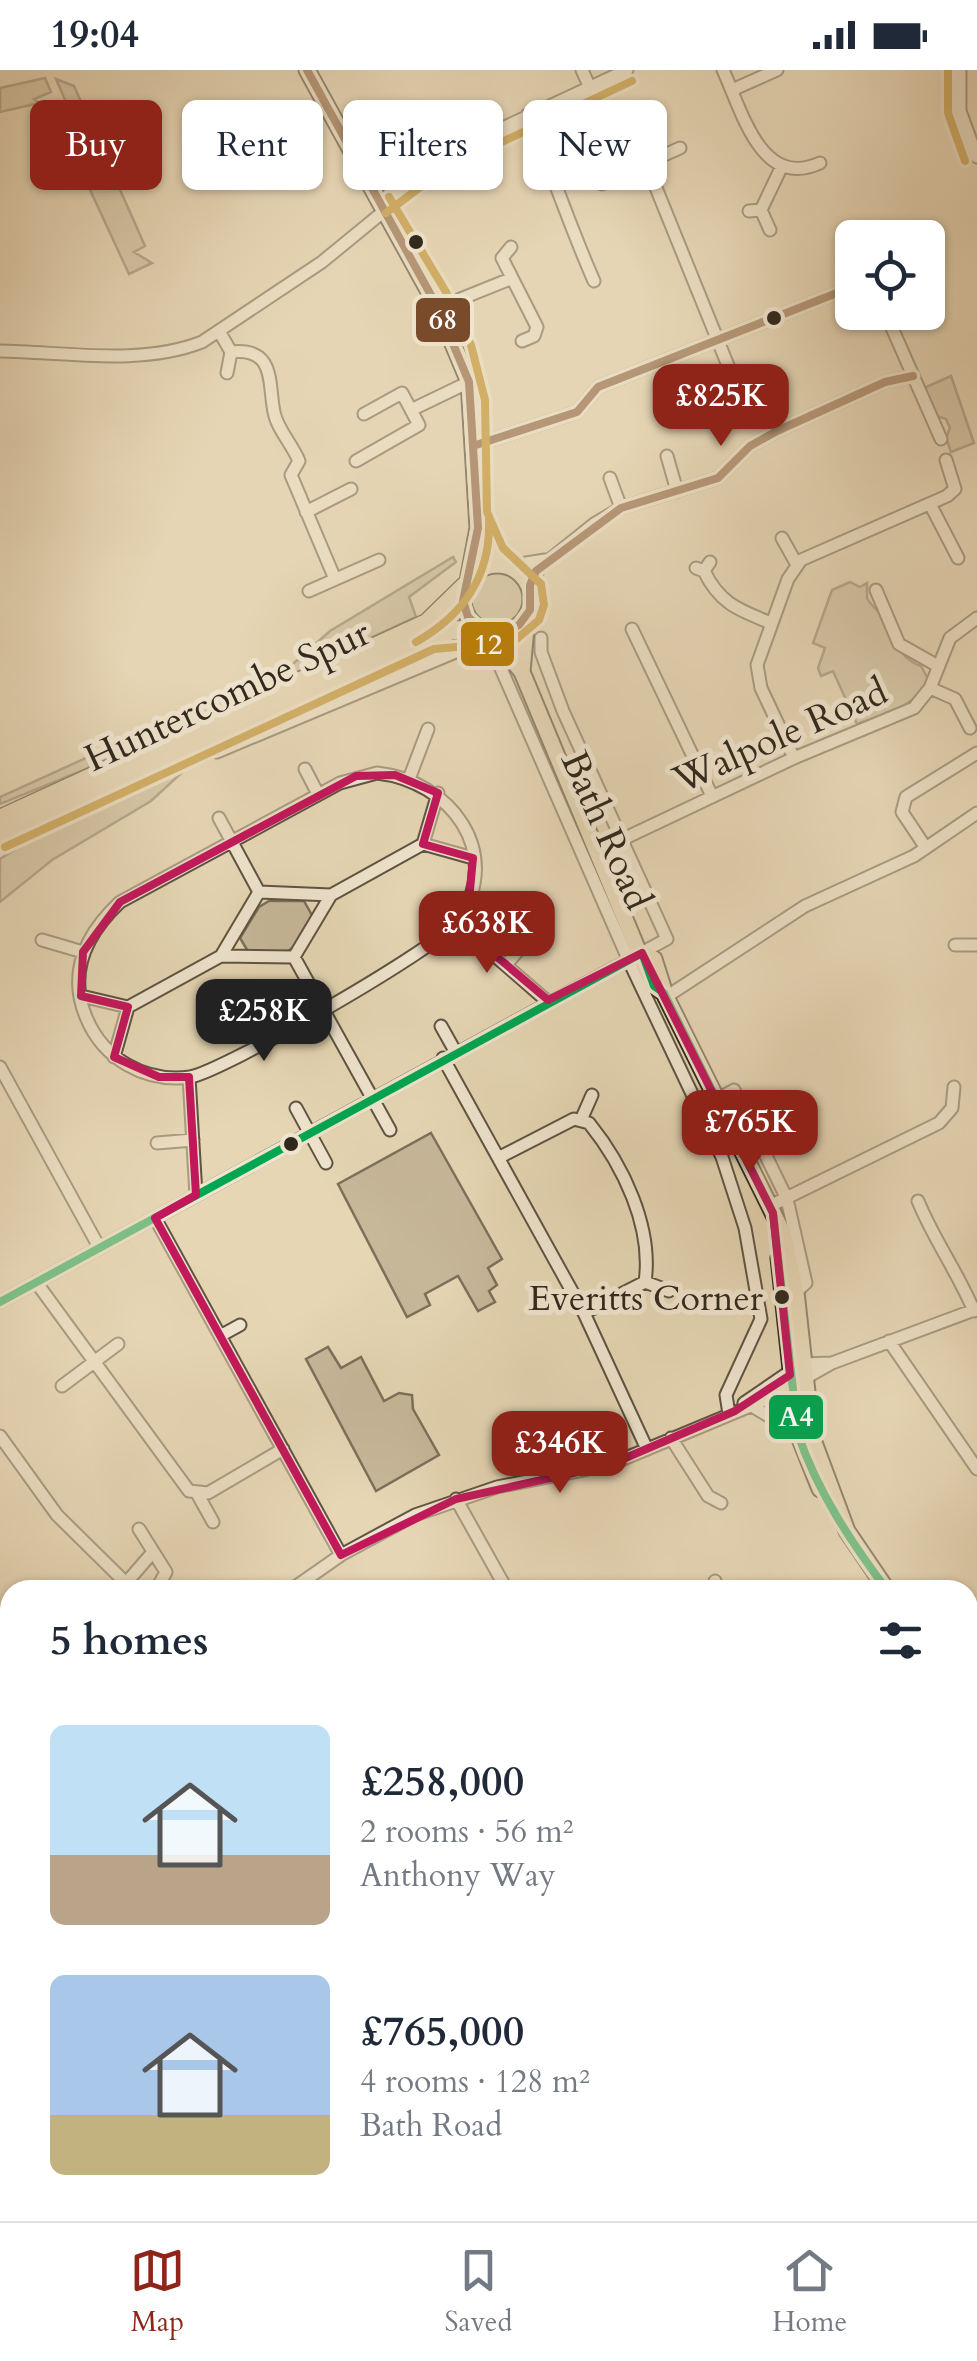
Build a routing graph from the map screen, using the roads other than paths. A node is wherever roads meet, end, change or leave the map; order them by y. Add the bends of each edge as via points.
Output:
1 (307, 70) edge
2 (582, 70) edge
3 (627, 70) edge
4 (723, 70) edge
5 (777, 70) edge
6 (960, 70) edge
7 (590, 88) junction
8 (732, 90) junction
9 (562, 100) edge
10 (523, 117) edge
11 (680, 148) dead end
12 (667, 154) edge
13 (977, 157) edge
14 (822, 163) dead end
15 (782, 168) junction
16 (558, 190) edge
17 (657, 190) edge
18 (380, 208) junction
19 (770, 230) dead end
20 (511, 247) dead end
21 (510, 278) junction
22 (594, 280) dead end
23 (835, 294) edge
24 (438, 308) junction
25 (893, 330) edge
26 (219, 331) junction
27 (522, 340) dead end
28 (719, 340) junction
29 (0, 351) edge
30 (232, 352) junction
31 (227, 374) dead end
32 (914, 376) junction
33 (469, 382) junction
34 (411, 410) junction
35 (746, 410) dead end
36 (364, 414) dead end
37 (940, 431) dead end
38 (476, 445) junction
39 (668, 456) dead end
40 (946, 460) dead end
41 (356, 461) dead end
42 (610, 478) dead end
43 (351, 489) dead end
44 (677, 491) junction
45 (930, 504) junction
46 (621, 508) junction
47 (306, 512) junction
48 (478, 528) junction
49 (782, 538) dead end
50 (548, 558) junction
51 (958, 558) dead end
52 (378, 560) dead end
53 (796, 563) junction
54 (504, 565) junction
55 (703, 567) dead end
56 (335, 578) junction
57 (467, 583) junction
58 (309, 590) dead end
59 (530, 590) junction
60 (875, 598) dead end
61 (976, 612) edge
62 (527, 616) junction
63 (771, 623) junction
64 (632, 629) dead end
65 (488, 632) junction
66 (541, 638) dead end
67 (938, 666) junction
68 (522, 672) junction
69 (930, 688) junction
70 (530, 692) junction
71 (513, 699) junction
72 (970, 728) dead end
73 (428, 730) dead end
74 (217, 752) dead end
75 (977, 753) edge
76 (794, 758) junction
77 (305, 769) dead end
78 (409, 778) junction
79 (438, 793) junction
80 (318, 794) junction
81 (712, 796) junction
82 (977, 813) edge
83 (218, 818) dead end
84 (0, 819) edge
85 (0, 836) edge
86 (621, 840) junction
87 (231, 841) junction
88 (423, 844) junction
89 (926, 848) junction
90 (473, 858) junction
91 (259, 892) junction
92 (330, 895) junction
93 (457, 923) junction
94 (528, 938) dead end
95 (42, 940) dead end
96 (955, 945) dead end
97 (977, 945) edge
98 (83, 952) junction
99 (220, 956) junction
100 (294, 957) junction
101 (636, 957) junction
102 (506, 965) junction
103 (665, 995) junction
104 (81, 996) junction
105 (547, 1001) junction
106 (128, 1007) junction
107 (322, 1008) junction
108 (441, 1026) dead end
109 (455, 1051) junction
110 (114, 1057) junction
111 (442, 1058) junction
112 (0, 1067) edge
113 (189, 1077) junction
114 (954, 1088) dead end
115 (592, 1095) dead end
116 (371, 1098) junction
117 (718, 1100) junction
118 (296, 1108) dead end
119 (581, 1120) junction
120 (390, 1130) dead end
121 (308, 1132) junction
122 (193, 1140) junction
123 (157, 1142) dead end
124 (500, 1157) junction
125 (326, 1162) dead end
126 (196, 1194) junction
127 (786, 1200) junction
128 (918, 1201) dead end
129 (771, 1210) junction
130 (155, 1218) junction
131 (99, 1247) junction
132 (36, 1282) junction
133 (644, 1282) junction
134 (0, 1284) edge
135 (669, 1291) dead end
136 (796, 1292) junction
137 (4, 1300) edge
138 (976, 1310) edge
139 (584, 1313) junction
140 (240, 1325) dead end
141 (220, 1336) junction
142 (888, 1341) junction
143 (118, 1344) dead end
144 (94, 1362) junction
145 (796, 1377) junction
146 (62, 1386) dead end
147 (752, 1406) junction
148 (732, 1412) junction
149 (798, 1434) junction
150 (0, 1436) edge
151 (671, 1438) junction
152 (646, 1448) junction
153 (283, 1449) junction
154 (977, 1468) edge
155 (198, 1495) junction
156 (456, 1499) junction
157 (722, 1503) dead end
158 (838, 1512) junction
159 (213, 1522) dead end
160 (139, 1529) dead end
161 (154, 1552) junction
162 (341, 1555) junction
163 (118, 1580) edge
164 (132, 1580) edge
165 (162, 1580) edge
166 (306, 1580) edge
167 (501, 1580) edge
168 (880, 1580) edge

1 - 18 main road
2 - 7 street
3 - 7 street
4 - 8 street
5 - 8 street
6 - 13 street via 960,112
7 - 9 street
8 - 15 street via 756,141
10 - 18 street via 438,158
11 - 12 street
14 - 15 street
15 - 19 street via 755,211
16 - 22 street
17 - 28 street
18 - 24 main road
18 - 26 street via 322,262
20 - 21 street via 502,258
21 - 24 street
21 - 27 street via 537,327
23 - 28 street
24 - 33 main road
25 - 32 street
26 - 29 street via 182,349 151,354
26 - 30 street
28 - 35 street
28 - 38 street via 598,386 578,412
30 - 31 street
30 - 47 street via 261,360 273,378 274,412 298,461 291,475
32 - 37 street
32 - 44 street via 885,382 778,432 750,446 718,478
33 - 34 street
33 - 38 main road
34 - 36 street via 402,393
34 - 41 street via 420,426
38 - 48 main road
39 - 44 street
40 - 45 street via 954,489
42 - 46 street
43 - 47 street
44 - 46 street
45 - 51 street
45 - 53 street
46 - 50 street
47 - 56 street
48 - 54 main road
48 - 57 main road
49 - 53 street
50 - 54 street
50 - 59 street
52 - 56 street
53 - 63 street
54 - 57 main road via 485,566
54 - 59 main road via 522,575
55 - 63 street via 728,606
56 - 58 street
57 - 65 main road via 465,612
57 - 84 highway, Huntercombe Spur via 424,624
59 - 62 main road
60 - 67 street via 899,644
61 - 67 street, Walpole Road via 950,638
62 - 65 main road via 514,629
62 - 68 main road, Bath Road
63 - 76 street via 756,664
64 - 81 street
65 - 68 main road, Bath Road
65 - 85 highway, Huntercombe Spur via 430,637
66 - 86 street via 558,699
67 - 69 street, Walpole Road
68 - 70 main road, Bath Road
69 - 72 street via 956,699
69 - 76 street, Walpole Road via 914,708
70 - 71 street
70 - 101 main road, Bath Road
71 - 74 street, Bath Road via 499,664 458,651
71 - 101 street, Bath Road
73 - 78 street
75 - 89 street via 906,797 902,812
76 - 81 street, Walpole Road
77 - 80 street
78 - 79 street
78 - 80 street via 356,776
79 - 88 street
79 - 90 street via 466,828
80 - 87 street
81 - 86 street, Walpole Road
82 - 89 street
83 - 87 street
86 - 101 street via 667,939
87 - 91 street
87 - 98 street via 120,902
88 - 90 street
88 - 92 street
89 - 103 street via 805,906
90 - 93 street via 470,900
91 - 92 street
91 - 99 street
92 - 100 street
93 - 102 street
93 - 107 street via 417,956
94 - 102 street
95 - 98 street
96 - 97 street
98 - 104 street
99 - 100 street
99 - 106 street
100 - 107 street
101 - 103 main road, Bath Road
101 - 105 street
101 - 148 street, Bath Road via 722,1157 752,1260 761,1319 726,1394
102 - 105 street
103 - 117 main road, Bath Road
104 - 106 street
104 - 110 street via 93,1032
105 - 109 street
106 - 110 street
107 - 113 street
107 - 116 street
108 - 109 street
109 - 111 street
110 - 113 street via 159,1077
111 - 116 street
111 - 124 street
112 - 131 street
113 - 122 street
114 - 127 street via 952,1108 939,1123
115 - 119 street
116 - 120 street
116 - 121 street
117 - 127 street via 734,1090
117 - 129 main road, Bath Road
118 - 121 street
119 - 124 street via 561,1122
119 - 133 street via 600,1136 631,1194
121 - 125 street
121 - 126 street
122 - 123 street
122 - 126 street
124 - 139 street
126 - 130 street
127 - 129 street
127 - 136 street via 806,1284
128 - 138 street via 934,1242 948,1253
129 - 136 main road, Bath Road
129 - 145 main road, Bath Road
130 - 131 street
130 - 141 street
131 - 132 street
132 - 137 street
132 - 144 street
133 - 135 street
133 - 139 street
134 - 137 street
136 - 145 main road, Bath Road
138 - 142 street
139 - 152 street
140 - 141 street
141 - 153 street
142 - 145 street
142 - 154 street
143 - 144 street
144 - 146 street
144 - 155 street via 180,1482
145 - 147 street
145 - 148 street
145 - 149 main road, Bath Road
145 - 158 main road, Bath Road
147 - 148 street
147 - 149 street
148 - 151 street
149 - 158 main road, Bath Road via 822,1493
150 - 163 street via 56,1515
151 - 152 street
151 - 157 street via 708,1496
152 - 156 street via 581,1472
153 - 155 street
153 - 162 street
155 - 159 street
156 - 162 street via 388,1526
156 - 167 street
158 - 168 main road, Bath Road
160 - 161 street
161 - 164 street
161 - 165 street via 166,1572
162 - 166 street

